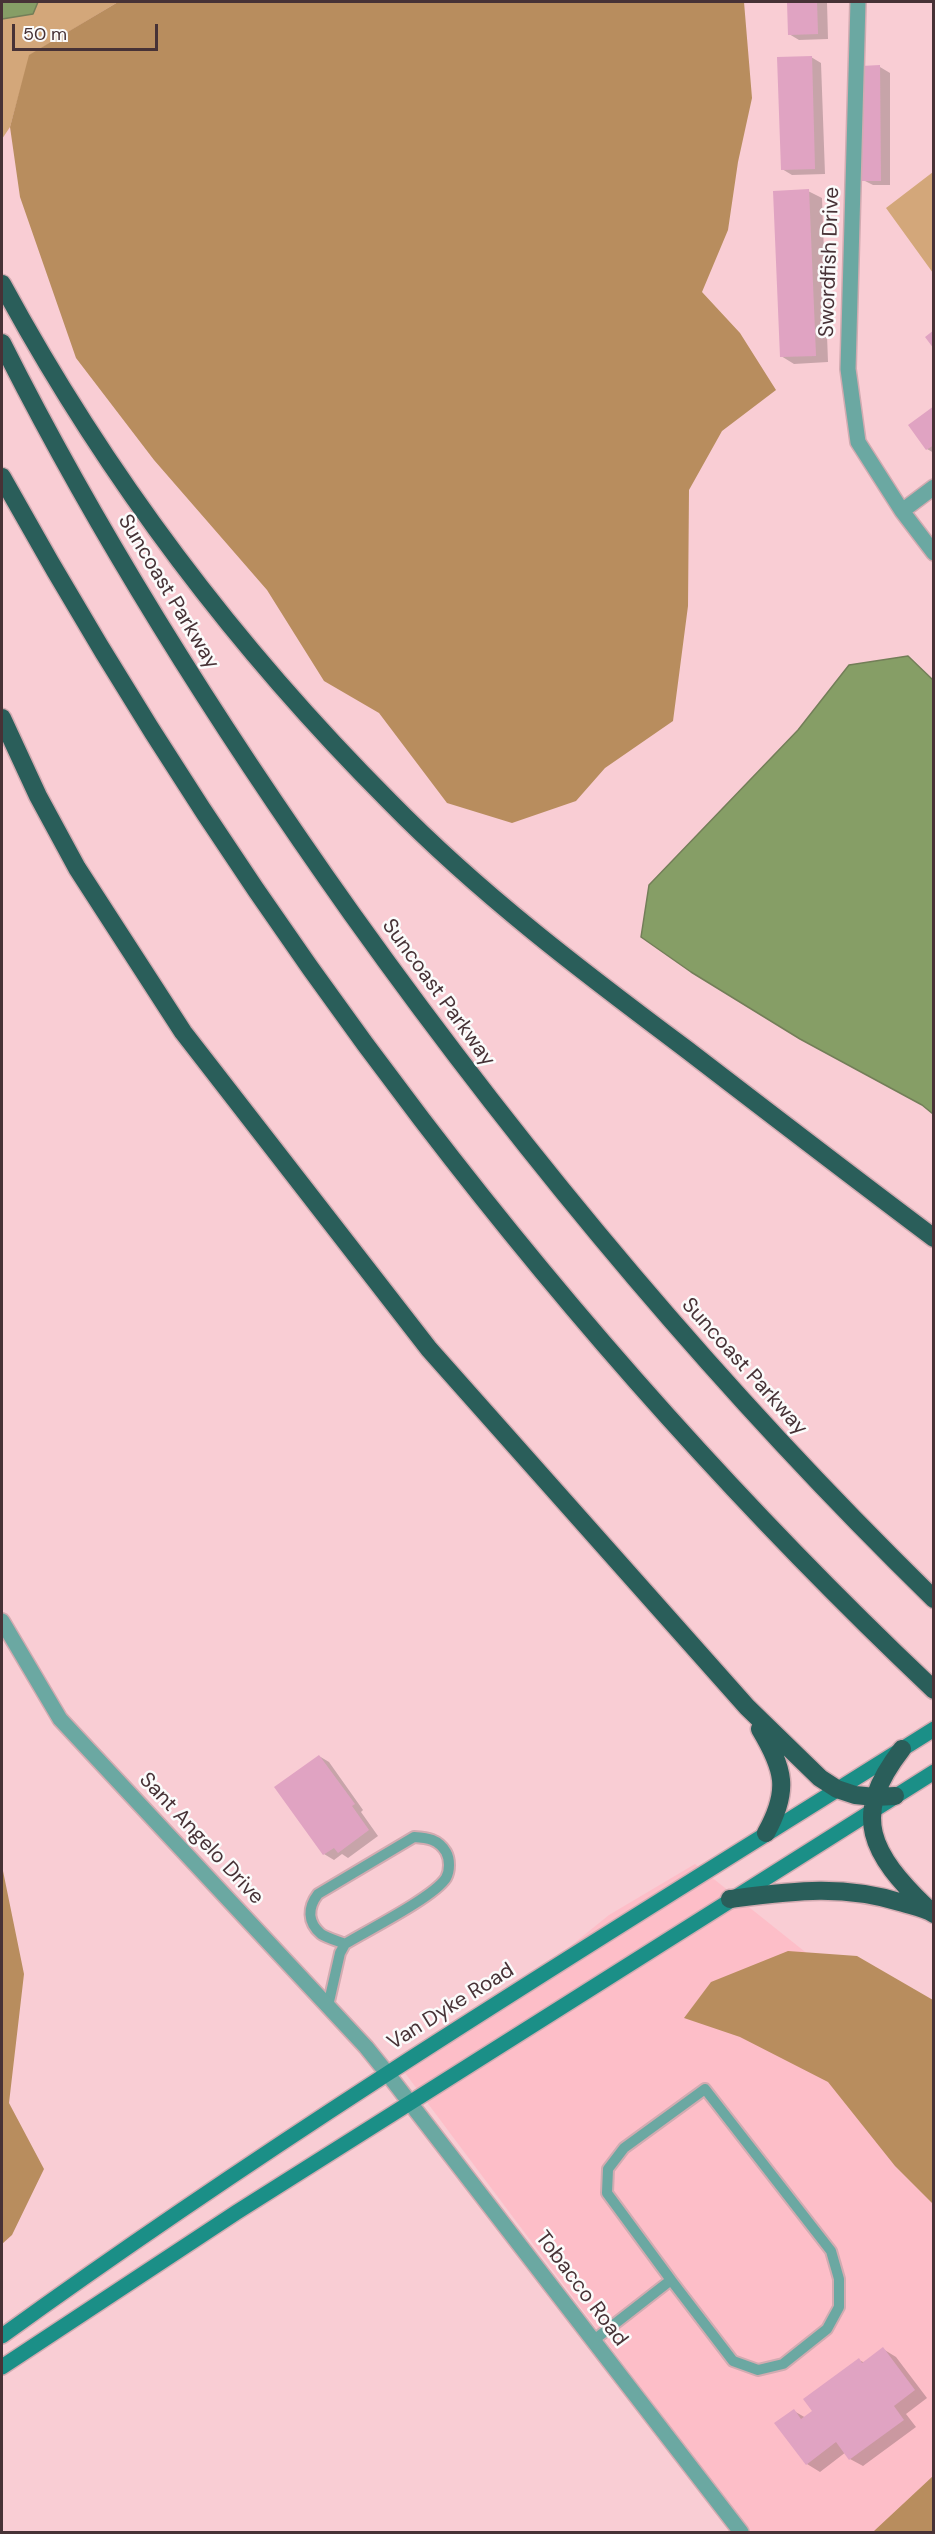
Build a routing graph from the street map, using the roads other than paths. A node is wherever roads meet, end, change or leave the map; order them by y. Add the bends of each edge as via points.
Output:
1 (858, 2) edge
2 (2, 284) edge
3 (2, 343) edge
4 (2, 477) edge
5 (933, 488) edge
6 (902, 511) junction
7 (933, 554) edge
8 (2, 718) edge
9 (933, 1238) edge
10 (933, 1599) edge
11 (2, 1620) edge
12 (933, 1690) edge
13 (747, 1707) junction
14 (933, 1730) edge
15 (902, 1749) junction
16 (933, 1772) edge
17 (837, 1789) junction
18 (895, 1796) joint
19 (874, 1804) junction
20 (766, 1833) junction
21 (730, 1899) junction
22 (932, 1912) edge
23 (345, 1944) junction
24 (328, 2006) junction
25 (387, 2073) junction
26 (411, 2102) junction
27 (671, 2280) junction
28 (2, 2337) edge
29 (594, 2340) junction
30 (2, 2367) edge
31 (741, 2532) edge

1 - 6 street, Swordfish Drive via 848,369 858,441
2 - 9 highway via 73,406 196,582 277,681 391,804 508,910 597,982
3 - 10 highway, Suncoast Parkway via 120,557 200,690 414,1001 633,1278 761,1422
4 - 12 highway via 103,654 195,800 274,919 437,1140 552,1282 746,1502
5 - 6 street
6 - 7 street, Swordfish Drive
8 - 13 highway via 77,868 183,1032 429,1349
11 - 24 street, Sant Angelo Drive via 60,1719
13 - 17 highway via 820,1778
13 - 20 highway via 774,1752 782,1776 780,1803
14 - 15 main road, Van Dyke Road
15 - 17 main road, Van Dyke Road
15 - 19 highway via 890,1765
16 - 18 main road
17 - 19 highway
17 - 20 main road, Van Dyke Road
18 - 19 highway
19 - 21 main road
19 - 22 highway via 874,1837 885,1861
20 - 25 main road, Van Dyke Road
21 - 22 highway via 830,1889 885,1898
21 - 26 main road
23 - 23 lane via 436,1890 447,1876 450,1858 442,1846 431,1838 414,1837 318,1894 310,1903 309,1916 321,1934
23 - 24 lane
24 - 25 street, Sant Angelo Drive
25 - 26 street, Tobacco Road
25 - 28 main road, Van Dyke Road via 209,2190
26 - 29 street, Tobacco Road
26 - 30 main road
27 - 27 lane via 607,2193 608,2169 624,2148 705,2089 831,2251 839,2279 839,2307 827,2329 783,2364 758,2370 734,2361
27 - 29 lane
29 - 31 street, Tobacco Road

